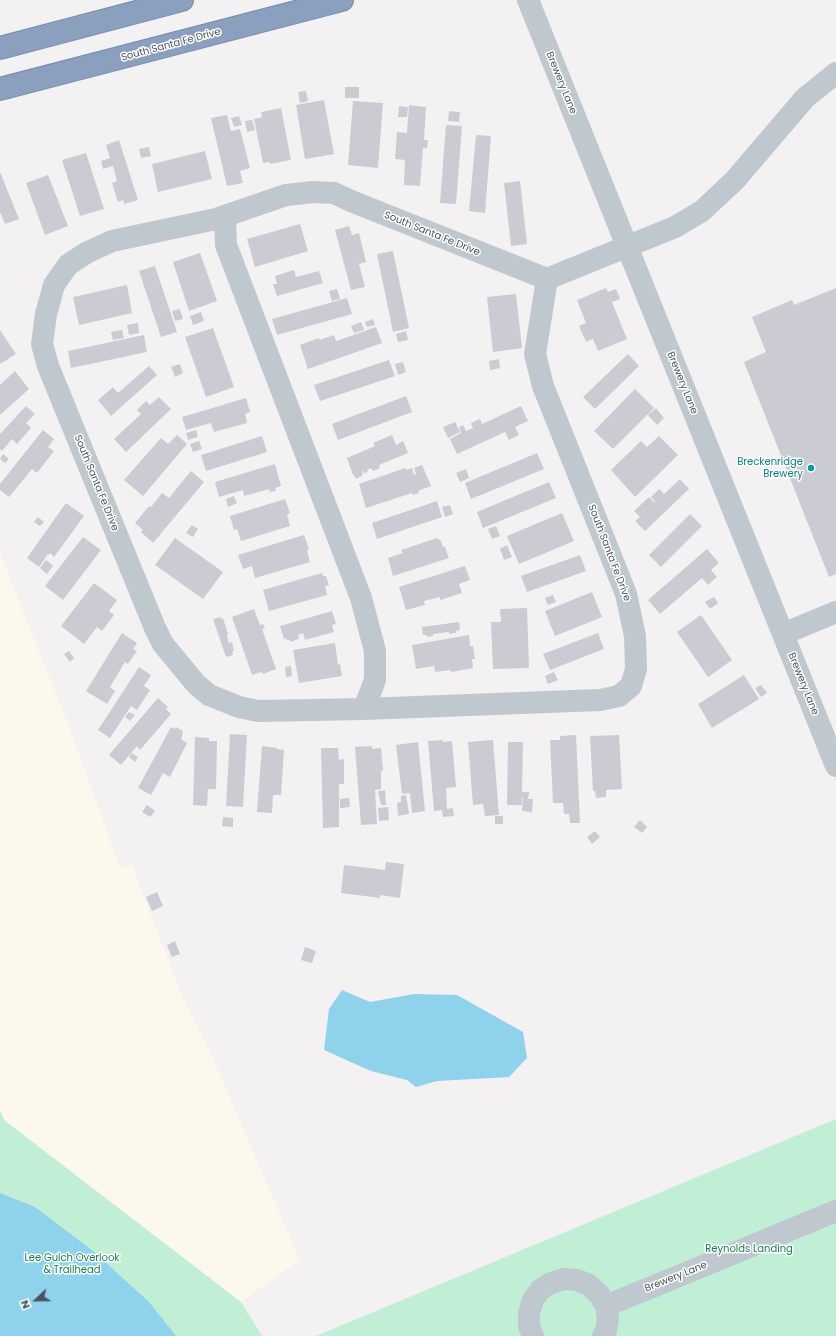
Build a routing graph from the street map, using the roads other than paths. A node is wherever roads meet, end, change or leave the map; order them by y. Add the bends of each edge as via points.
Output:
1 (182, 0) edge
2 (342, 0) edge
3 (528, 0) edge
4 (0, 48) edge
5 (836, 73) edge
6 (0, 89) edge
7 (225, 216) junction
8 (627, 246) junction
9 (547, 279) junction
10 (836, 612) edge
11 (783, 634) junction
12 (364, 709) junction
13 (836, 766) edge
14 (836, 1211) edge
15 (606, 1306) junction
16 (533, 1336) edge
17 (603, 1336) edge

1 - 4 highway
2 - 6 highway, South Santa Fe Drive
3 - 8 street, Brewery Lane
5 - 8 street via 805,98 735,180 702,211 675,227
7 - 9 street, South Santa Fe Drive via 286,195 334,193
7 - 12 street via 226,245 361,598 375,651 375,680
7 - 12 street, South Santa Fe Drive via 112,241 68,265 54,285 46,314 42,344 48,366 155,628 163,644 196,684 209,695 239,707 258,711
8 - 9 street
8 - 11 street, Brewery Lane
9 - 12 street, South Santa Fe Drive via 535,354 543,386 626,594 635,636 636,669 631,686 619,696 600,700
10 - 11 street
11 - 13 street, Brewery Lane
14 - 15 street, Brewery Lane
15 - 16 street via 599,1294 589,1285 577,1280 551,1282 540,1290 533,1300 529,1313 529,1326
15 - 17 street via 608,1318

